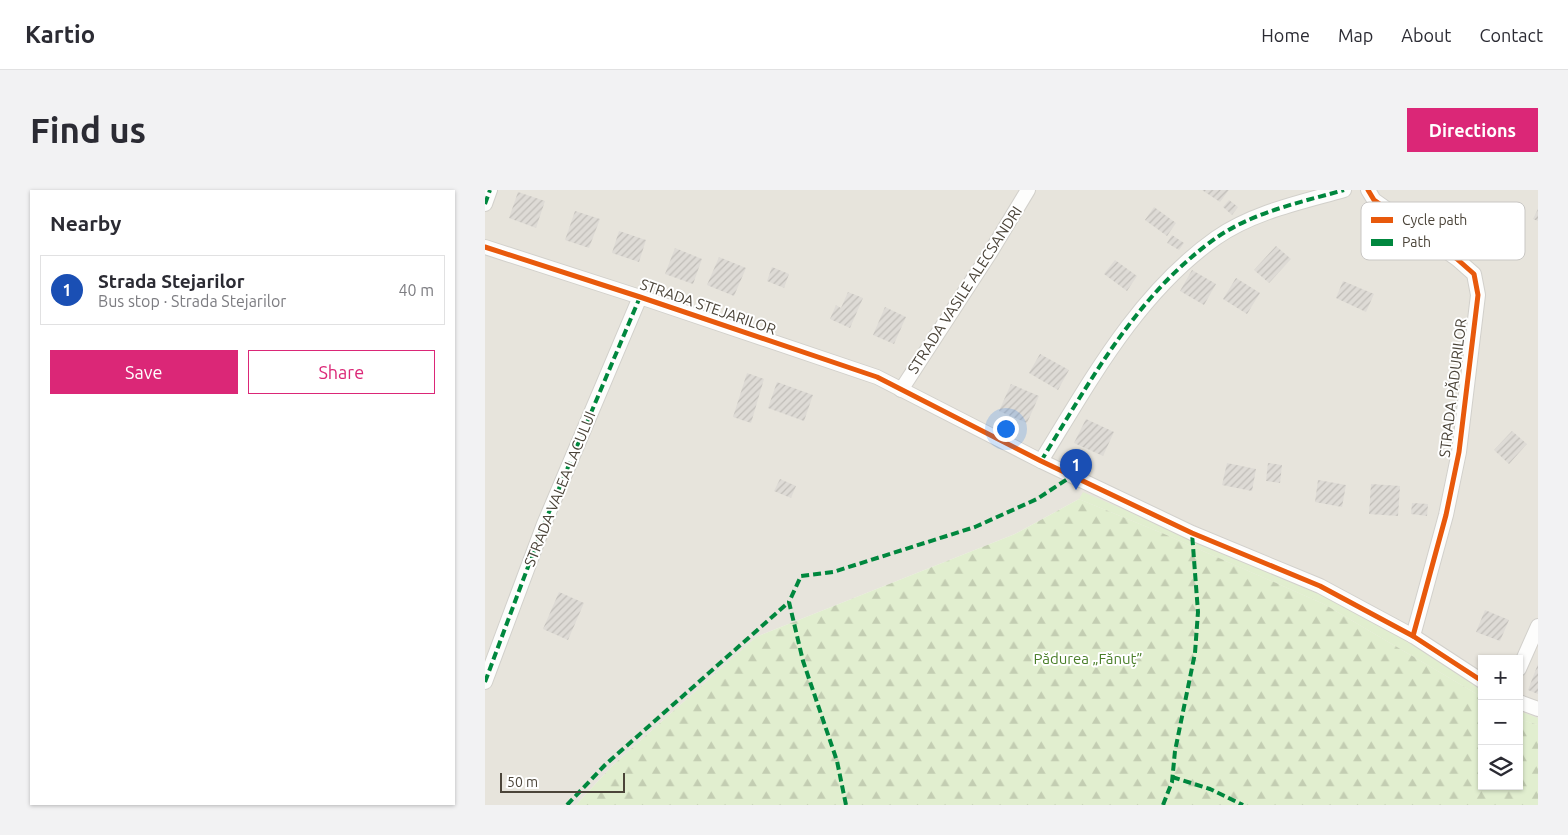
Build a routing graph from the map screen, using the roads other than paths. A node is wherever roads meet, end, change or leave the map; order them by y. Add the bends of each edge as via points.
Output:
1 (490, 190) edge
2 (1028, 190) edge
3 (1344, 190) edge
4 (1368, 190) edge
5 (1376, 202) edge
6 (485, 204) edge
7 (485, 247) edge
8 (1458, 260) edge
9 (640, 297) junction
10 (901, 390) junction
11 (1041, 461) junction
12 (1538, 626) edge
13 (1413, 636) junction
14 (1523, 660) edge
15 (1478, 678) edge
16 (485, 682) edge
17 (1523, 703) edge
18 (1538, 709) edge

1 - 6 street
2 - 10 street, STRADA VASILE ALECSANDRI
3 - 11 street via 1247,221 1217,237 1173,274 1120,335
4 - 5 street, STRADA PĂDURILOR
7 - 9 street, STRADA STEJARILOR
8 - 13 street, STRADA PĂDURILOR via 1474,274 1478,295 1459,452 1446,515
9 - 10 street, STRADA STEJARILOR via 877,377
9 - 16 street, STRADA VALEA LACULUI via 544,524
10 - 11 street, STRADA STEJARILOR
11 - 13 street, STRADA STEJARILOR via 1192,533 1320,586
12 - 14 street
13 - 15 street, STRADA STEJARILOR
17 - 18 street

